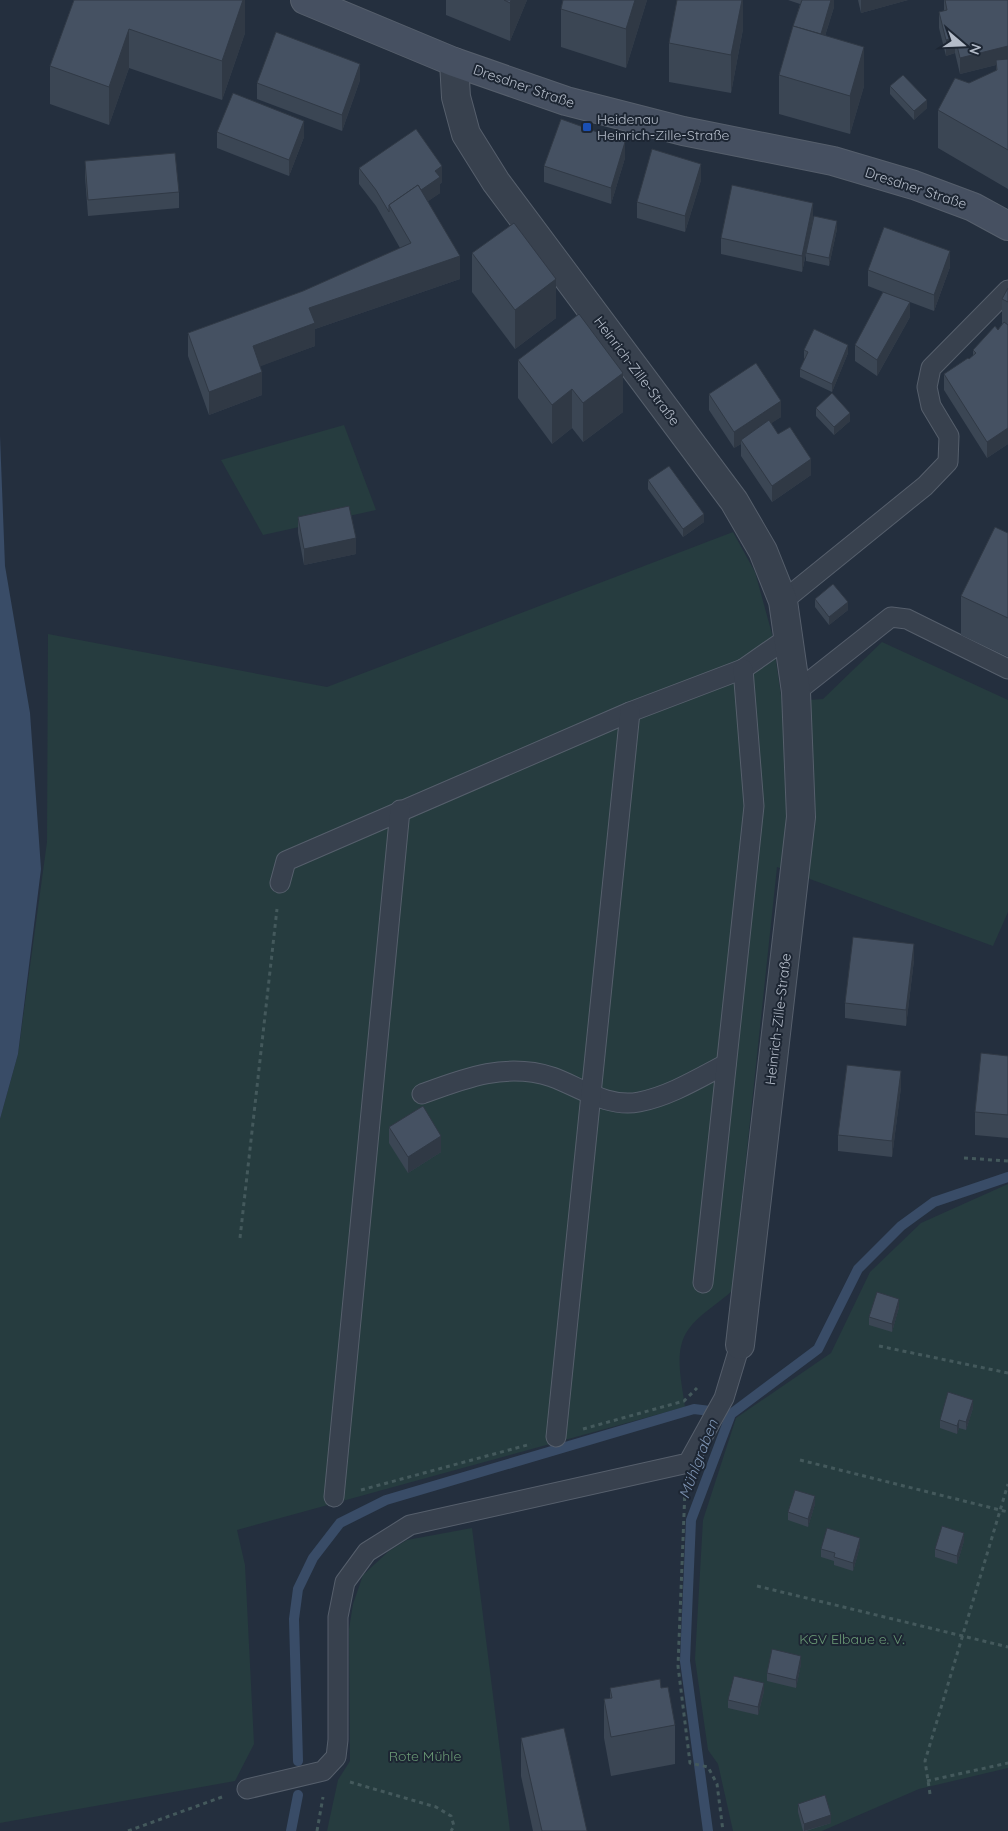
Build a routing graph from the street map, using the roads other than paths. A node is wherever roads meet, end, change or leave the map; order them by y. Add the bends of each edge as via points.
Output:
1 (305, 0) edge
2 (454, 62) junction
3 (1008, 226) edge
4 (1008, 290) edge
5 (783, 601) junction
6 (789, 637) junction
7 (743, 669) junction
8 (1008, 669) edge
9 (796, 692) junction
10 (630, 712) junction
11 (400, 810) junction
12 (280, 883) road end
13 (726, 1064) junction
14 (422, 1094) dead end
15 (590, 1095) junction
16 (703, 1283) dead end
17 (740, 1346) joint
18 (556, 1437) dead end
19 (334, 1498) dead end
20 (247, 1789) road end

1 - 2 street, Dresdner Straße
2 - 3 street, Dresdner Straße via 566,101 683,131 833,161 974,207
2 - 5 street, Heinrich-Zille-Straße via 456,97 466,134 496,182 734,501 763,551
4 - 5 lane via 931,368 927,387 930,406 949,436 948,462 925,486
5 - 6 street, Heinrich-Zille-Straße
6 - 7 lane
6 - 9 street, Heinrich-Zille-Straße
7 - 10 lane
7 - 13 lane via 754,806
8 - 9 lane via 907,618 891,617
9 - 17 street, Heinrich-Zille-Straße via 801,817
10 - 11 lane
10 - 15 lane
11 - 12 lane via 286,861
11 - 19 lane
13 - 15 lane via 676,1089 638,1102 611,1101
13 - 16 lane
14 - 15 lane via 496,1070 551,1077
15 - 18 lane
17 - 20 lane via 724,1398 688,1463 410,1524 367,1552 345,1582 338,1617 336,1757 323,1771

